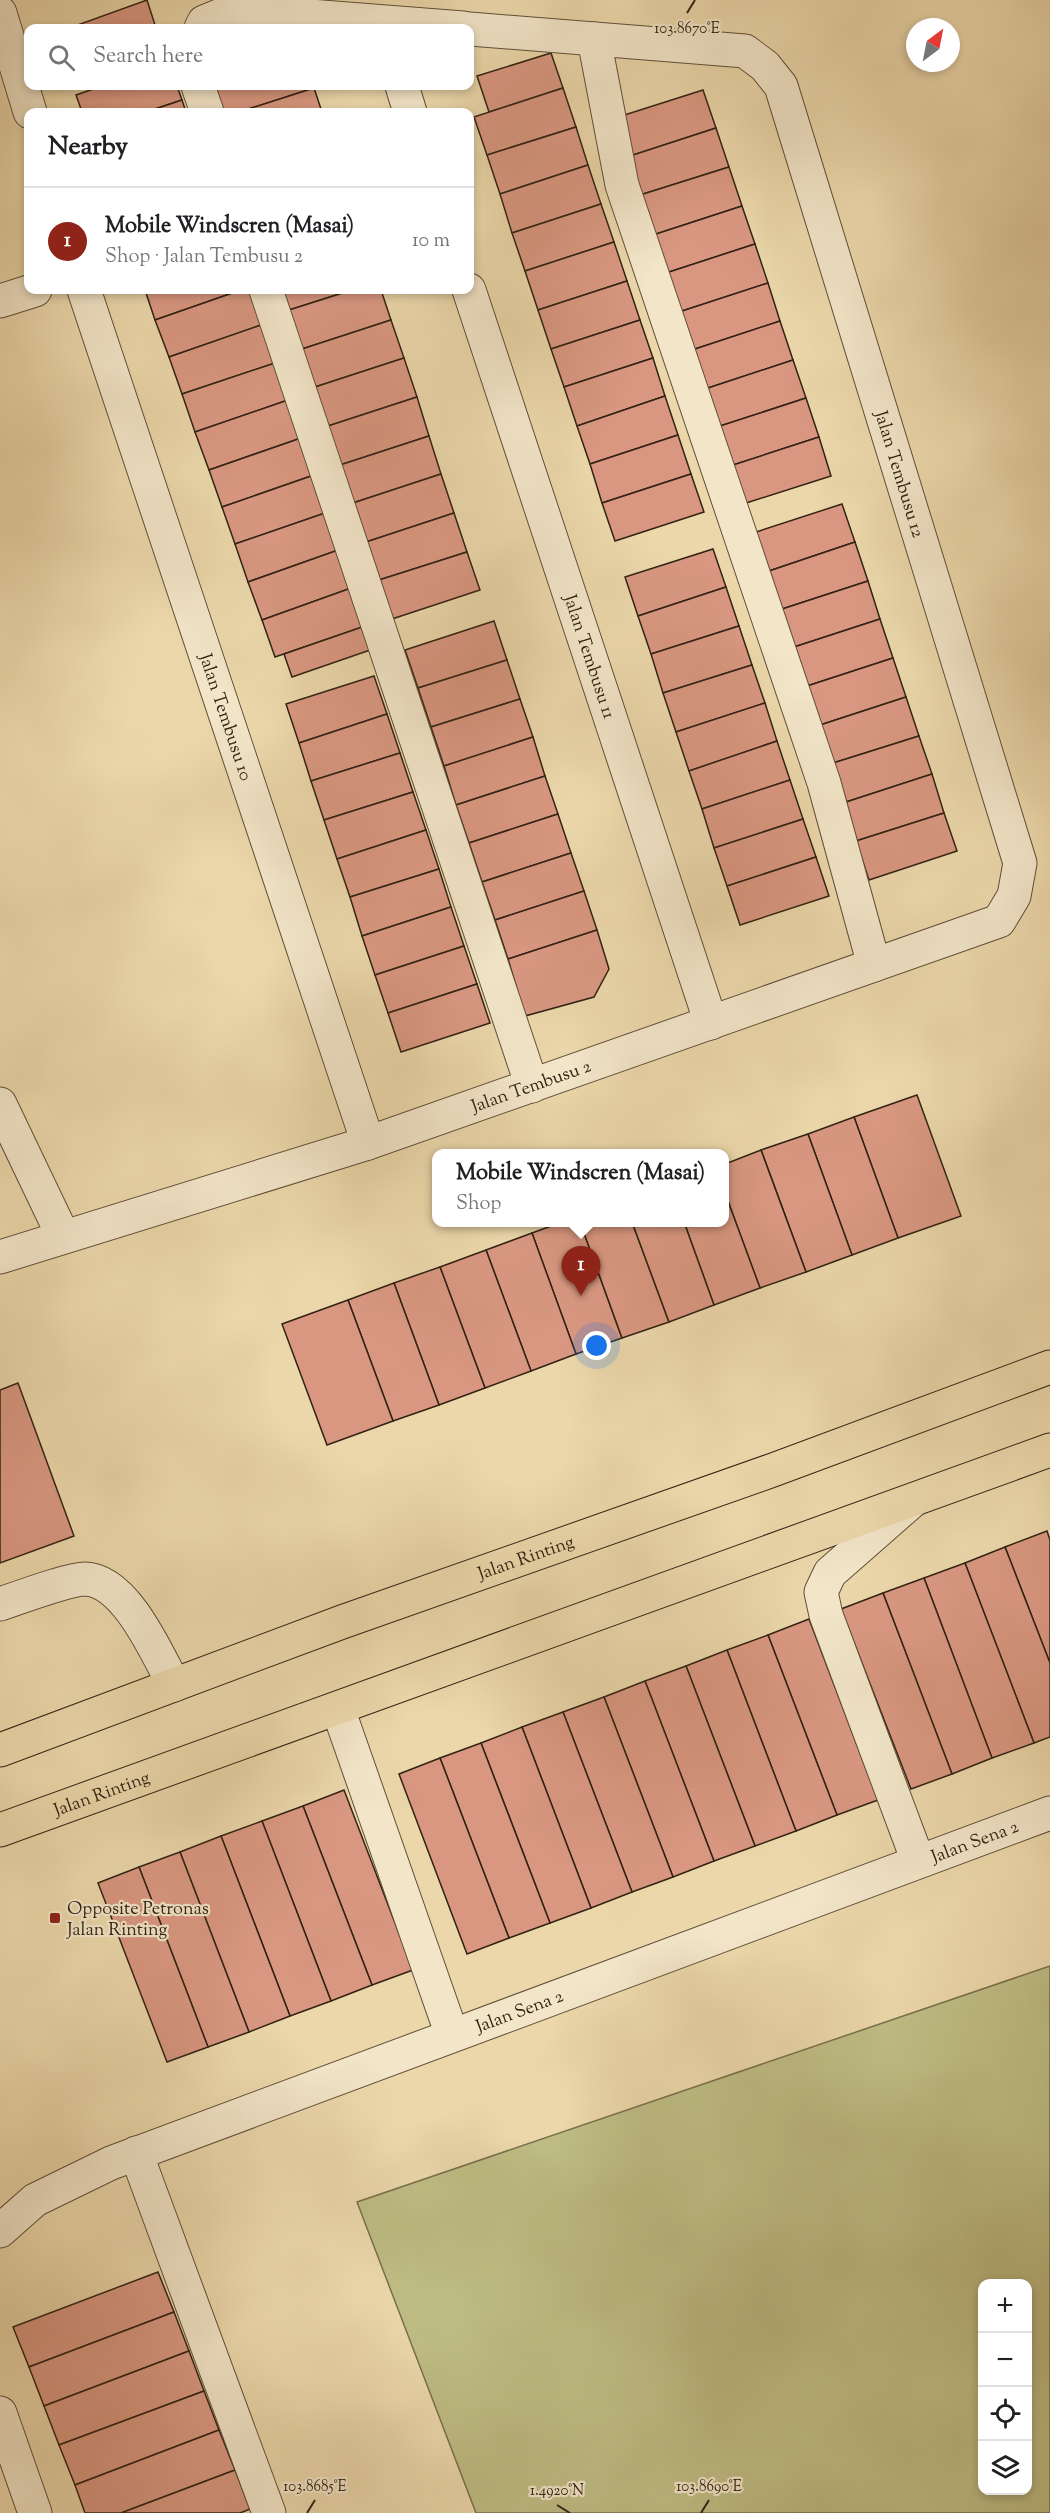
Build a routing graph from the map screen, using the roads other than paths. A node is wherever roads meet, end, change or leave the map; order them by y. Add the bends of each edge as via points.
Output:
1 (0, 13) edge
2 (203, 24) edge
3 (372, 24) edge
4 (474, 29) edge
5 (594, 39) junction
6 (199, 90) edge
7 (403, 90) edge
8 (29, 108) edge
9 (206, 108) edge
10 (409, 108) edge
11 (24, 293) edge
12 (85, 294) edge
13 (267, 294) edge
14 (470, 294) edge
15 (0, 301) edge
16 (1020, 863) joint
17 (874, 965) junction
18 (711, 1023) junction
19 (532, 1086) junction
20 (0, 1104) edge
21 (368, 1143) junction
22 (63, 1236) junction
23 (0, 1257) edge
24 (1050, 1367) edge
25 (1050, 1450) edge
26 (910, 1502) junction
27 (0, 1604) edge
28 (174, 1685) junction
29 (338, 1709) junction
30 (0, 1750) edge
31 (1050, 1813) edge
32 (0, 1830) edge
33 (918, 1861) junction
34 (452, 2035) junction
35 (136, 2153) junction
36 (0, 2232) edge
37 (0, 2413) edge
38 (35, 2513) edge
39 (269, 2513) edge

1 - 8 street
2 - 3 street via 233,10
4 - 5 street
5 - 16 street, Jalan Tembusu 12 via 745,51 765,66 781,86
5 - 17 street via 622,184 824,783
6 - 9 street
7 - 10 street
11 - 15 street
12 - 21 street, Jalan Tembusu 10
13 - 19 street
14 - 18 street, Jalan Tembusu 11
16 - 17 street, Jalan Tembusu 2 via 1014,896 999,921
17 - 18 street, Jalan Tembusu 2
18 - 19 street, Jalan Tembusu 2
19 - 21 street, Jalan Tembusu 2
20 - 22 street
21 - 22 street, Jalan Tembusu 2
22 - 23 street, Jalan Tembusu 2
24 - 28 main road, Jalan Rinting
25 - 26 main road, Jalan Rinting
26 - 29 main road, Jalan Rinting
26 - 33 street via 831,1573 821,1592 826,1615
27 - 28 street via 82,1579 106,1586 123,1601 147,1635
28 - 30 main road, Jalan Rinting
29 - 32 main road, Jalan Rinting
29 - 34 street
31 - 33 street, Jalan Sena 2
33 - 34 street, Jalan Sena 2
34 - 35 street, Jalan Sena 2
35 - 36 street, Jalan Sena 2 via 35,2200
35 - 39 street
37 - 38 street

